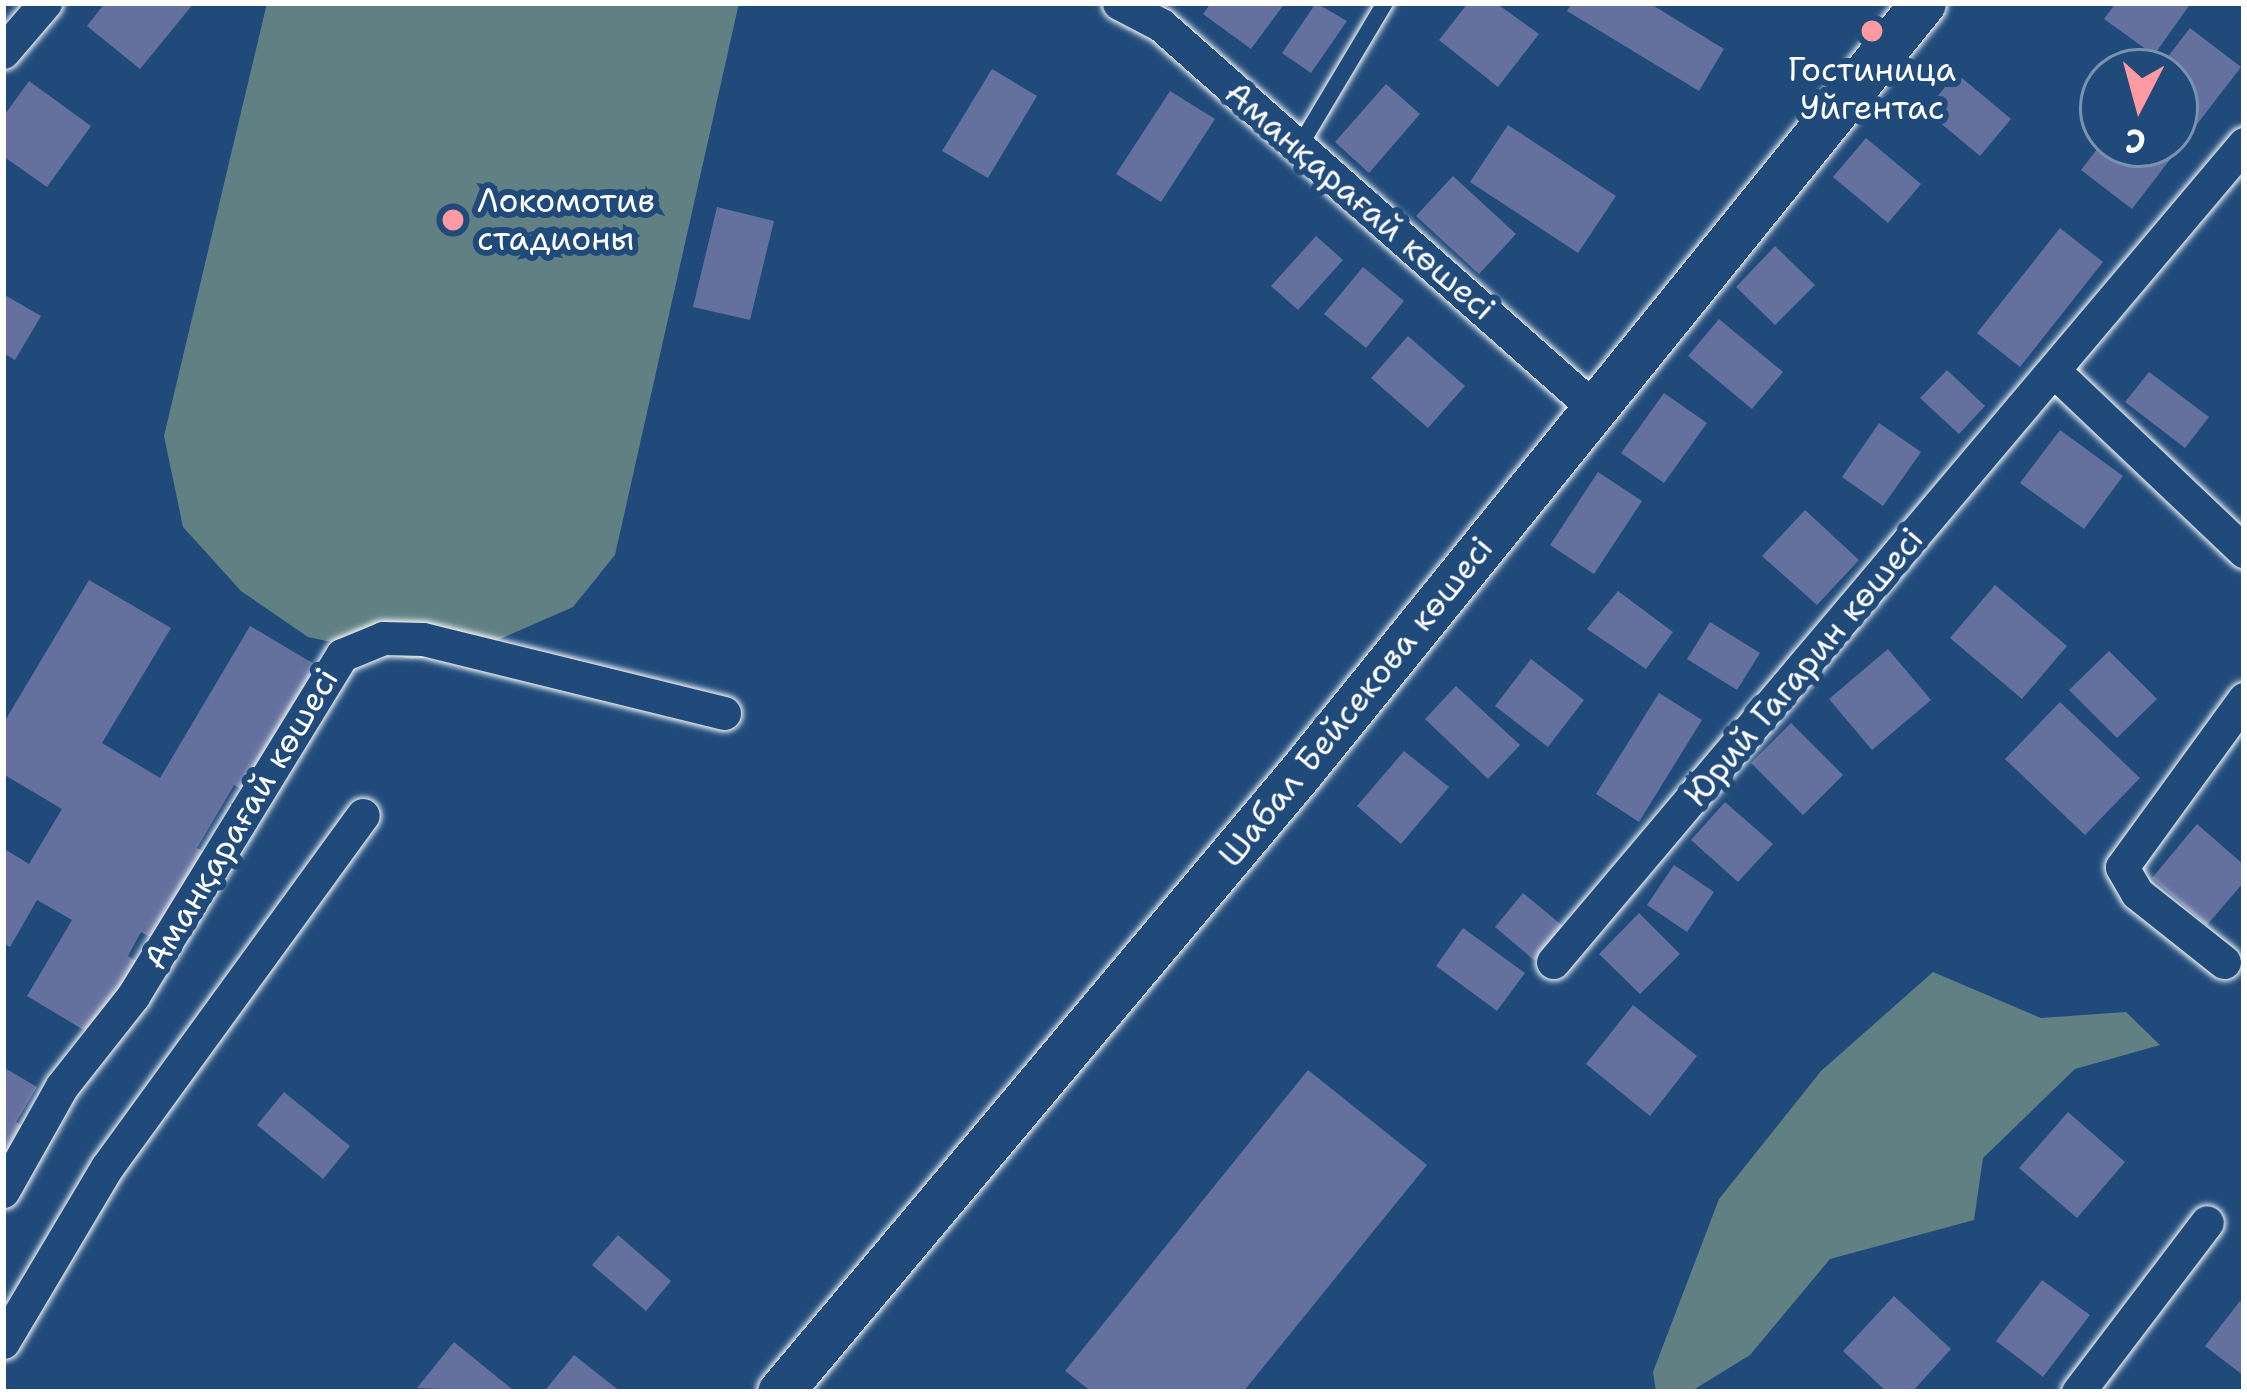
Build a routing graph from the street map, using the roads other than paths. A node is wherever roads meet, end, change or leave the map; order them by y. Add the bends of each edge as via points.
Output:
1 (45, 3) edge
2 (1119, 3) edge
3 (1385, 3) edge
4 (1924, 3) edge
5 (3, 52) edge
6 (2244, 144) edge
7 (1299, 147) junction
8 (2054, 371) junction
9 (1595, 409) junction
10 (2244, 551) edge
11 (2244, 699) edge
12 (724, 713) dead end
13 (363, 815) dead end
14 (1553, 962) dead end
15 (2224, 962) dead end
16 (3, 1191) edge
17 (2207, 1222) dead end
18 (3, 1342) edge
19 (780, 1392) edge
20 (2078, 1392) edge

1 - 5 street
2 - 7 street, Аманқарағай көшесі via 1161,25
3 - 7 lane
4 - 9 main road, Шабал Бейсекова көшесі
6 - 8 street, Юрий Гагарин көшесі
7 - 9 street, Аманқарағай көшесі
8 - 10 street
8 - 14 street, Юрий Гагарин көшесі
9 - 19 main road, Шабал Бейсекова көшесі
11 - 15 street via 2122,867 2137,892
12 - 16 street, Аманқарағай көшесі via 423,639 383,638 342,655 133,996 62,1086
13 - 18 street via 107,1167
17 - 20 street

